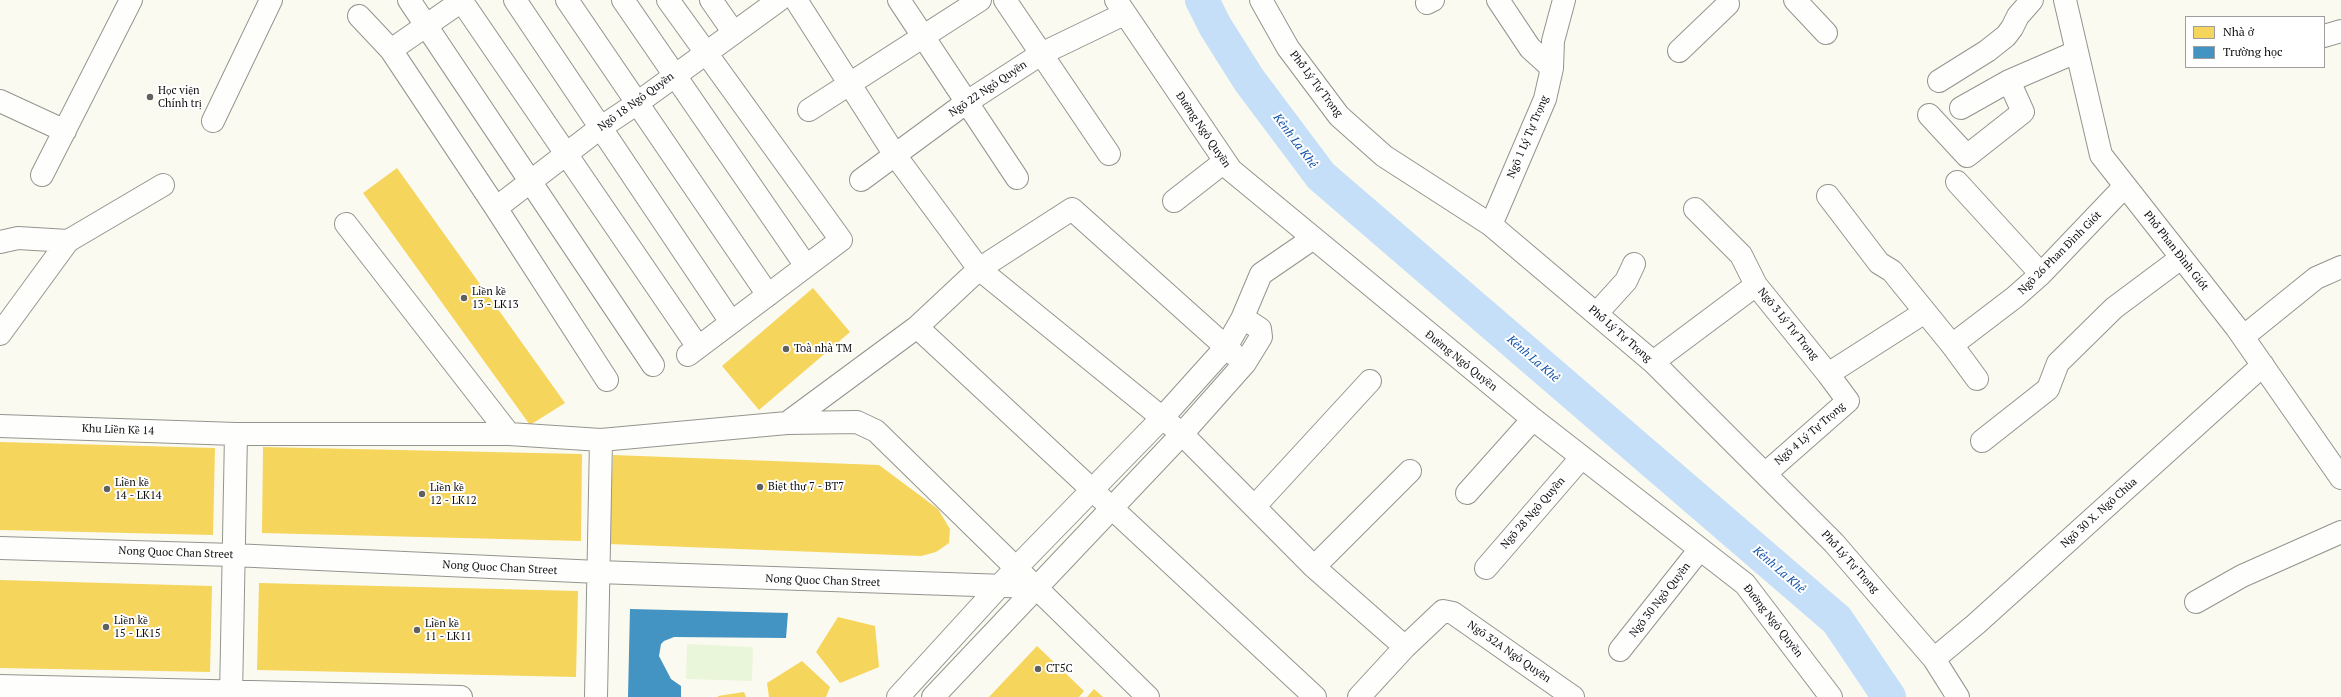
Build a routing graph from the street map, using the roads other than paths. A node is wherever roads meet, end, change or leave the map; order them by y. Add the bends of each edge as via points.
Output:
1 (131, 0) edge
2 (271, 0) edge
3 (409, 0) edge
4 (462, 0) edge
5 (515, 0) edge
6 (567, 0) edge
7 (623, 0) edge
8 (668, 0) edge
9 (711, 0) edge
10 (779, 0) edge
11 (796, 0) edge
12 (899, 0) edge
13 (980, 0) edge
14 (1004, 0) edge
15 (1262, 0) edge
16 (1498, 0) edge
17 (1564, 0) edge
18 (1795, 0) edge
19 (2032, 0) edge
20 (2065, 0) edge
21 (1729, 1) edge
22 (1120, 7) edge
23 (359, 16) dead end
24 (426, 26) junction
25 (2341, 31) edge
26 (734, 33) junction
27 (1826, 33) dead end
28 (922, 35) junction
29 (2325, 36) edge
30 (391, 50) junction
31 (1679, 51) dead end
32 (2076, 52) junction
33 (705, 54) junction
34 (1042, 54) junction
35 (1552, 68) junction
36 (674, 75) junction
37 (1939, 81) dead end
38 (2009, 81) junction
39 (850, 82) junction
40 (0, 102) edge
41 (967, 102) junction
42 (636, 104) junction
43 (1961, 108) dead end
44 (809, 110) dead end
45 (1929, 115) dead end
46 (213, 121) dead end
47 (600, 128) junction
48 (65, 131) junction
49 (564, 154) junction
50 (1109, 154) dead end
51 (895, 155) junction
52 (1224, 162) junction
53 (42, 175) dead end
54 (1017, 178) dead end
55 (861, 180) dead end
56 (530, 181) junction
57 (1957, 182) dead end
58 (163, 185) dead end
59 (2125, 186) junction
60 (1828, 196) dead end
61 (1174, 201) dead end
62 (496, 208) junction
63 (1695, 209) dead end
64 (346, 224) dead end
65 (1491, 225) junction
66 (1312, 238) junction
67 (68, 241) junction
68 (0, 242) edge
69 (2181, 258) junction
70 (1634, 264) dead end
71 (806, 266) junction
72 (2341, 267) edge
73 (979, 268) junction
74 (2041, 274) junction
75 (1756, 285) junction
76 (768, 295) junction
77 (1925, 312) junction
78 (1597, 313) junction
79 (1242, 319) junction
80 (731, 322) junction
81 (917, 327) junction
82 (0, 334) edge
83 (2243, 337) junction
84 (1952, 345) junction
85 (1226, 347) junction
86 (1653, 362) junction
87 (1245, 363) junction
88 (653, 365) dead end
89 (2263, 365) junction
90 (1828, 374) junction
91 (1977, 379) dead end
92 (607, 380) dead end
93 (1370, 381) dead end
94 (1163, 417) junction
95 (1533, 419) junction
96 (787, 423) junction
97 (0, 426) edge
98 (236, 434) junction
99 (509, 434) junction
100 (1182, 434) junction
101 (601, 440) junction
102 (1982, 441) dead end
103 (1581, 458) junction
104 (1410, 471) dead end
105 (1766, 473) junction
106 (2341, 478) edge
107 (1093, 490) junction
108 (1467, 493) dead end
109 (1255, 506) junction
110 (1112, 508) junction
111 (2341, 532) edge
112 (0, 548) edge
113 (1700, 549) junction
114 (233, 555) junction
115 (1314, 568) junction
116 (1486, 568) dead end
117 (1015, 569) junction
118 (598, 572) junction
119 (999, 587) junction
120 (1035, 587) junction
121 (2196, 602) dead end
122 (1405, 647) junction
123 (1620, 650) dead end
124 (1934, 659) junction
125 (0, 686) edge
126 (231, 694) edge
127 (461, 697) edge
128 (596, 697) edge
129 (898, 697) edge
130 (933, 697) edge
131 (1148, 697) edge
132 (1315, 697) edge
133 (1359, 697) edge
134 (1573, 697) edge
135 (1832, 697) edge
136 (1958, 697) edge

1 - 48 street
2 - 46 street
3 - 24 street
4 - 24 street
4 - 49 street
5 - 47 street
6 - 42 street
7 - 36 street
8 - 33 street
9 - 26 street
10 - 26 street, Ngõ 18 Ngô Quyền
11 - 39 street
12 - 28 street
13 - 28 street
14 - 34 street
15 - 65 street, Phố Lý Tự Trọng via 1288,48 1339,116 1384,156
16 - 35 street via 1530,48
17 - 35 street, Ngõ 1 Lý Tự Trọng via 1553,41
18 - 27 street
19 - 37 street via 2006,36
20 - 32 street, Phố Phan Đình Giót
21 - 31 street
22 - 34 street, Ngõ 22 Ngô Quyền
22 - 52 street, Đường Ngô Quyền
23 - 30 street
24 - 30 street
24 - 56 street
25 - 29 street
26 - 33 street, Ngõ 18 Ngô Quyền
28 - 39 street
28 - 41 street
30 - 62 street
32 - 38 street
32 - 59 street, Phố Phan Đình Giót via 2101,155
33 - 36 street, Ngõ 18 Ngô Quyền
33 - 71 street via 841,240
34 - 41 street, Ngõ 22 Ngô Quyền
34 - 50 street
35 - 65 street, Ngõ 1 Lý Tự Trọng via 1545,99
36 - 42 street, Ngõ 18 Ngô Quyền
36 - 71 street
38 - 43 street
38 - 45 street via 2022,112 1967,156
39 - 44 street
39 - 51 street
40 - 48 street
41 - 51 street, Ngõ 22 Ngô Quyền
41 - 54 street
42 - 47 street, Ngõ 18 Ngô Quyền
42 - 76 street
47 - 49 street, Ngõ 18 Ngô Quyền
47 - 80 street
48 - 53 street
49 - 56 street, Ngõ 18 Ngô Quyền
49 - 80 street via 693,351
51 - 55 street, Ngõ 22 Ngô Quyền
51 - 73 street
52 - 61 street
52 - 66 street, Đường Ngô Quyền via 1230,170
56 - 62 street, Ngõ 18 Ngô Quyền
56 - 88 street
57 - 74 street
58 - 67 street
59 - 69 street, Phố Phan Đình Giót
59 - 74 street, Ngõ 26 Phan Đình Giót
60 - 77 street via 1879,264 1892,271
62 - 92 street
63 - 75 street via 1741,255
64 - 99 street
65 - 78 street, Phố Lý Tự Trọng
66 - 79 street via 1261,274
66 - 95 street, Đường Ngô Quyền
67 - 68 street via 18,238
67 - 82 street
69 - 83 street, Phố Phan Đình Giót
69 - 102 street via 2114,308 2058,363 2048,389
70 - 78 street via 1626,281
71 - 76 street
72 - 83 street via 2316,278
73 - 81 street
73 - 85 street via 1072,208
73 - 94 street
74 - 84 street, Ngõ 26 Phan Đình Giót via 2015,298
75 - 86 street, Ngõ 3 Lý Tự Trọng
75 - 90 street, Ngõ 3 Lý Tự Trọng
76 - 80 street
77 - 84 street
77 - 90 street
78 - 86 street, Phố Lý Tự Trọng
79 - 85 street
79 - 87 street via 1260,329 1261,337
81 - 96 street
81 - 107 street
83 - 89 street, Phố Phan Đình Giót
84 - 91 street
85 - 87 street
85 - 94 street
86 - 105 street, Phố Lý Tự Trọng
87 - 100 street
89 - 106 street, Phố Phan Đình Giót
89 - 124 street, Ngõ 30 X. Ngõ Chùa
90 - 105 street, Ngõ 4 Lý Tự Trọng via 1848,401
93 - 109 street
94 - 100 street
94 - 107 street
95 - 103 street, Đường Ngô Quyền
95 - 108 street
96 - 101 street, Khu Liền Kề 14
96 - 117 street, Khu Liền Kề 14 via 857,422 876,431
97 - 98 street, Khu Liền Kề 14
98 - 99 street, Khu Liền Kề 14
98 - 114 street
99 - 101 street, Khu Liền Kề 14
100 - 109 street
100 - 110 street
101 - 118 street
103 - 113 street, Đường Ngô Quyền
103 - 116 street, Ngõ 28 Ngô Quyền
104 - 115 street
105 - 124 street, Phố Lý Tự Trọng via 1834,543
107 - 110 street
107 - 117 street
109 - 115 street
110 - 120 street
110 - 132 street
111 - 121 street via 2242,576
112 - 114 street, Nong Quoc Chan Street
113 - 123 street, Ngõ 30 Ngô Quyền
113 - 135 street, Đường Ngô Quyền via 1745,584
114 - 118 street, Nong Quoc Chan Street
114 - 126 street
115 - 122 street
117 - 119 street
117 - 120 street, Khu Liền Kề 14
118 - 119 street, Nong Quoc Chan Street
118 - 128 street
119 - 120 street, Nong Quoc Chan Street
119 - 129 street
120 - 130 street
120 - 131 street, Khu Liền Kề 14
122 - 133 street
122 - 134 street, Ngõ 32A Ngô Quyền via 1443,612 1453,613
124 - 136 street, Phố Lý Tự Trọng
125 - 126 street
126 - 127 street

